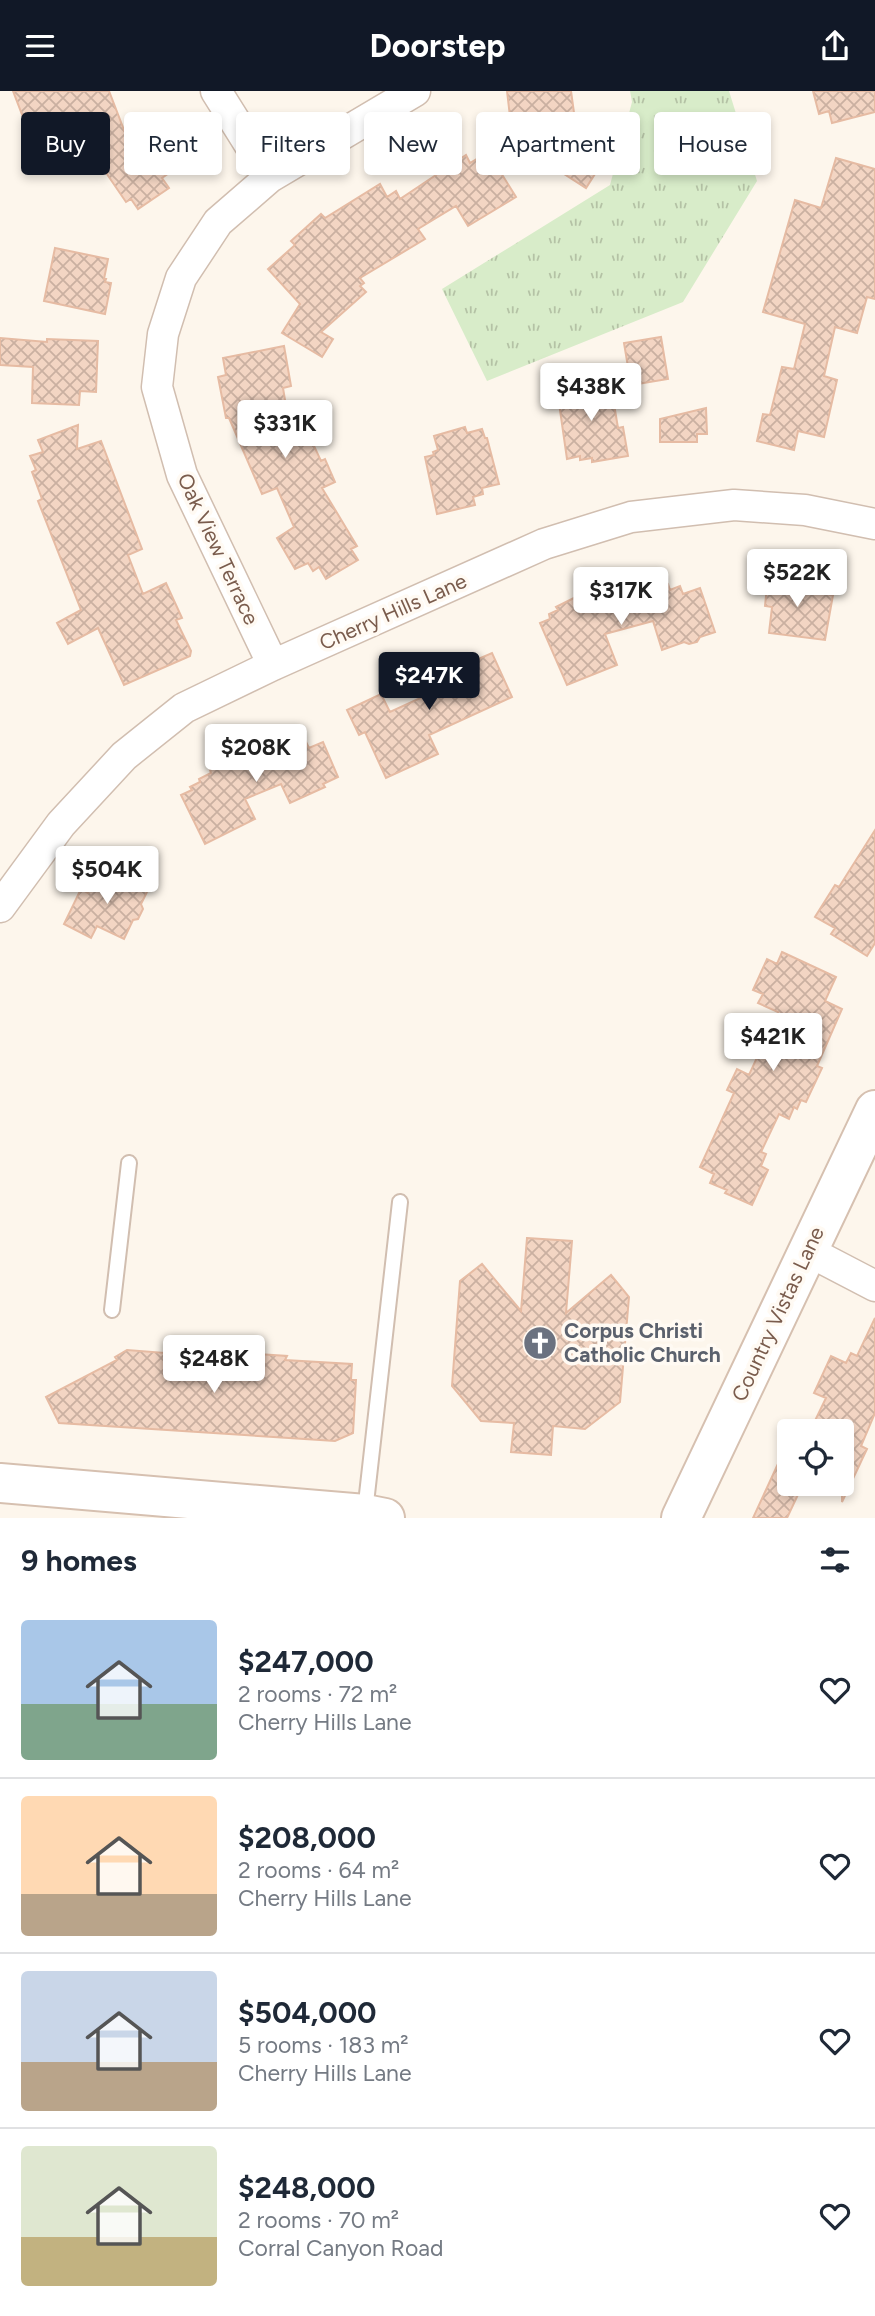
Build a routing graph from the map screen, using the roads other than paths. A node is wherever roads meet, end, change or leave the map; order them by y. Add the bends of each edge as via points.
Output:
1 (216, 91) edge
2 (415, 91) edge
3 (270, 177) junction
4 (873, 514) edge
5 (273, 665) junction
6 (0, 907) edge
7 (875, 1110) edge
8 (129, 1163) dead end
9 (400, 1202) dead end
10 (808, 1251) junction
11 (875, 1286) edge
12 (113, 1310) dead end
13 (0, 1483) edge
14 (375, 1516) edge
15 (681, 1518) edge

1 - 3 street
2 - 3 street, Oak View Terrace
3 - 5 street, Oak View Terrace via 218,222 181,278 163,334 158,387 182,475
4 - 5 street, Cherry Hills Lane via 734,505 631,517 544,544
5 - 6 street, Cherry Hills Lane via 184,708 124,757 61,824
7 - 10 street, Country Vistas Lane
8 - 12 lane
9 - 14 lane via 384,1345
10 - 11 street
10 - 15 street, Country Vistas Lane
13 - 14 street

